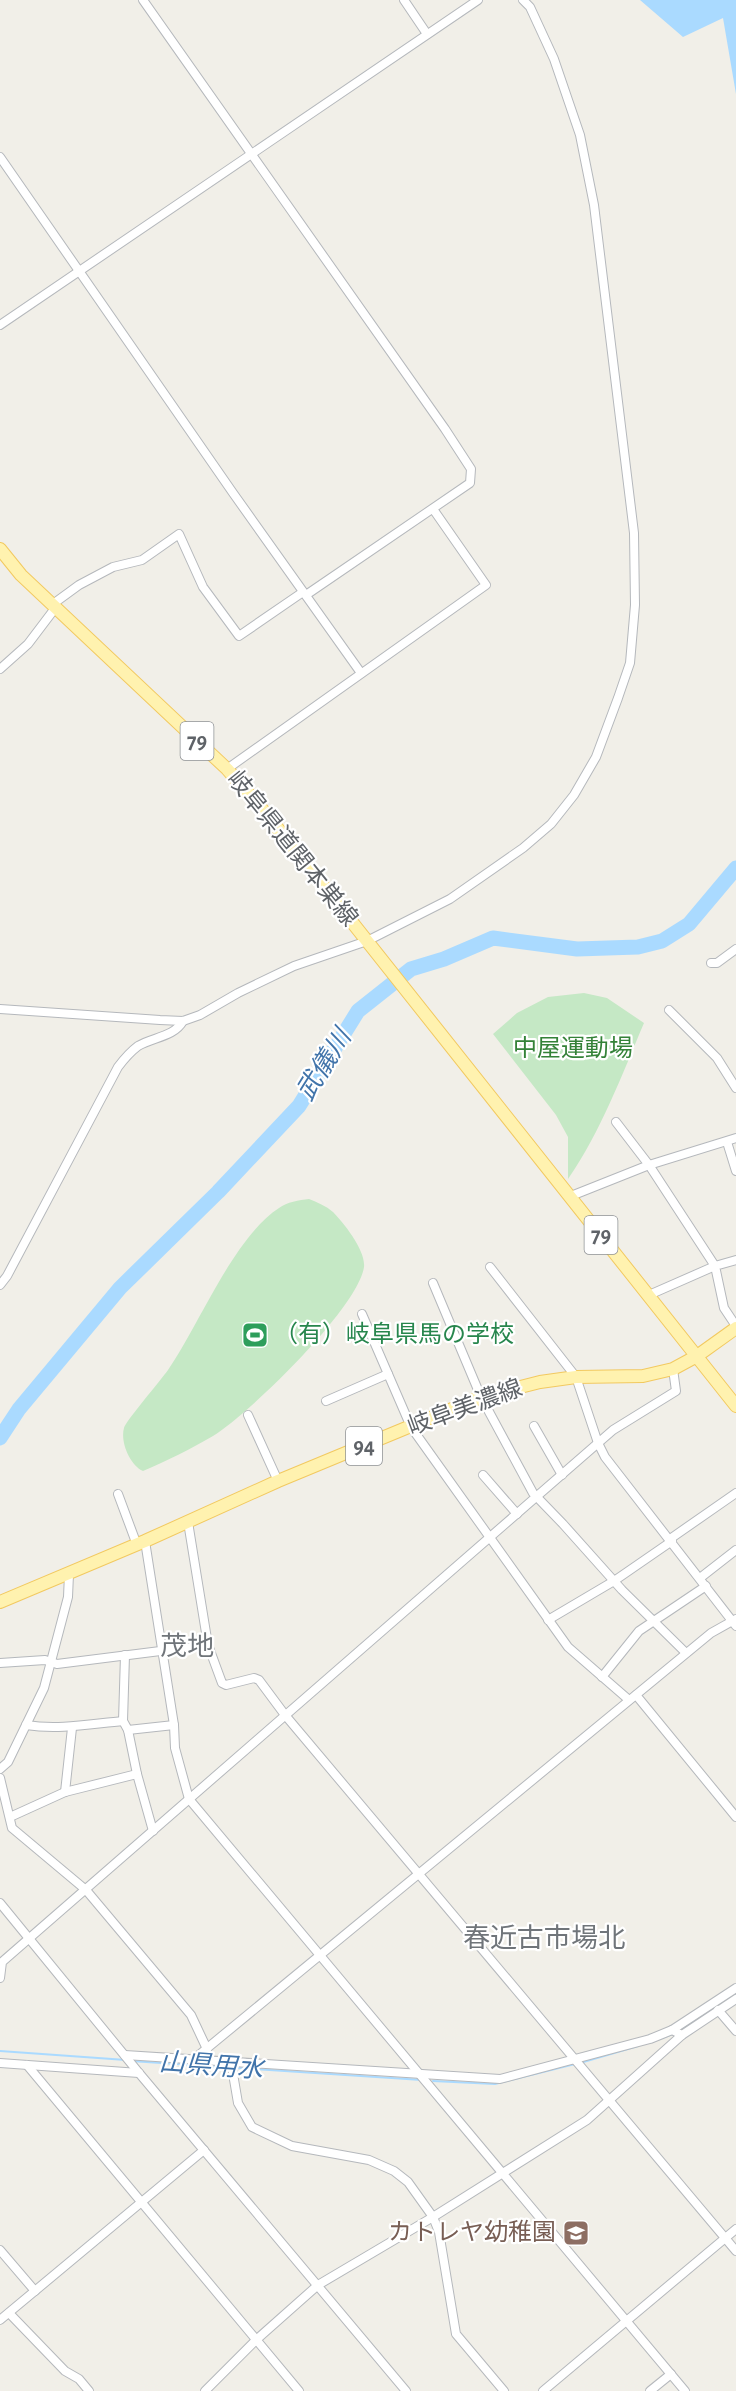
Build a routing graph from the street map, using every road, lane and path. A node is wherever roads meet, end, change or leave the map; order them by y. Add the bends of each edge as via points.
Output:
1 (143, 0) edge
2 (404, 0) edge
3 (477, 0) edge
4 (523, 0) edge
5 (427, 34) junction
6 (253, 154) junction
7 (0, 157) edge
8 (80, 271) junction
9 (0, 325) edge
10 (433, 509) junction
11 (0, 549) edge
12 (305, 594) junction
13 (55, 606) junction
14 (0, 669) edge
15 (361, 673) junction
16 (227, 769) junction
17 (371, 945) junction
18 (736, 949) edge
19 (711, 963) dead end
20 (0, 1009) edge
21 (669, 1010) dead end
22 (183, 1021) junction
23 (736, 1088) edge
24 (616, 1122) dead end
25 (736, 1138) edge
26 (727, 1142) junction
27 (649, 1165) junction
28 (736, 1171) edge
29 (571, 1196) junction
30 (736, 1260) edge
31 (715, 1266) junction
32 (490, 1267) dead end
33 (433, 1283) dead end
34 (0, 1285) edge
35 (649, 1295) junction
36 (362, 1314) dead end
37 (736, 1327) edge
38 (697, 1356) junction
39 (673, 1369) junction
40 (388, 1374) junction
41 (576, 1377) junction
42 (481, 1397) junction
43 (326, 1401) dead end
44 (736, 1406) edge
45 (248, 1415) dead end
46 (534, 1426) dead end
47 (411, 1427) junction
48 (597, 1443) junction
49 (483, 1475) dead end
50 (561, 1475) junction
51 (278, 1481) junction
52 (736, 1493) edge
53 (118, 1494) dead end
54 (537, 1497) junction
55 (517, 1514) junction
56 (188, 1522) junction
57 (490, 1537) junction
58 (671, 1540) junction
59 (141, 1543) junction
60 (736, 1550) edge
61 (69, 1574) junction
62 (700, 1578) junction
63 (614, 1581) junction
64 (706, 1586) junction
65 (0, 1602) edge
66 (548, 1620) junction
67 (653, 1621) junction
68 (735, 1622) edge
69 (208, 1645) junction
70 (162, 1651) junction
71 (686, 1653) junction
72 (125, 1655) junction
73 (51, 1662) junction
74 (0, 1663) edge
75 (602, 1677) junction
76 (633, 1698) junction
77 (285, 1715) junction
78 (123, 1721) junction
79 (26, 1725) junction
80 (174, 1725) junction
81 (72, 1728) junction
82 (128, 1730) junction
83 (0, 1769) edge
84 (137, 1774) junction
85 (0, 1778) edge
86 (65, 1792) junction
87 (189, 1799) junction
88 (10, 1817) junction
89 (736, 1817) edge
90 (153, 1831) junction
91 (420, 1874) junction
92 (86, 1890) junction
93 (0, 1903) edge
94 (30, 1939) junction
95 (320, 1955) junction
96 (0, 1978) edge
97 (736, 1988) edge
98 (736, 1999) edge
99 (718, 2010) junction
100 (672, 2030) junction
101 (736, 2031) edge
102 (682, 2035) junction
103 (207, 2049) junction
104 (126, 2056) junction
105 (194, 2059) junction
106 (575, 2059) junction
107 (231, 2062) junction
108 (0, 2063) edge
109 (27, 2065) junction
110 (136, 2069) junction
111 (420, 2074) junction
112 (610, 2100) junction
113 (204, 2150) junction
114 (502, 2174) junction
115 (141, 2203) junction
116 (433, 2217) junction
117 (736, 2229) edge
118 (725, 2238) junction
119 (0, 2250) edge
120 (736, 2251) edge
121 (318, 2285) junction
122 (35, 2291) junction
123 (5, 2313) edge
124 (0, 2320) edge
125 (626, 2321) junction
126 (256, 2340) junction
127 (671, 2374) junction
128 (89, 2391) edge
129 (205, 2391) edge
130 (299, 2391) edge
131 (406, 2391) edge
132 (504, 2391) edge
133 (543, 2391) edge
134 (650, 2391) edge
135 (685, 2391) edge

1 - 6 street
2 - 5 street
3 - 5 street
4 - 17 street via 554,59 580,135 594,205 634,533 635,605 630,663 596,756 574,795 551,824 450,899
5 - 6 street
6 - 8 street
6 - 10 street via 471,469 470,483
7 - 8 street
8 - 9 street
8 - 12 street
10 - 12 street
10 - 15 street via 486,585
11 - 13 main road, 岐阜県道関本巣線 / 79
12 - 13 street via 239,636 203,587 178,534 142,560 113,567 79,585
12 - 15 street
13 - 14 street via 28,644
13 - 16 main road, 岐阜県道関本巣線 / 79
15 - 16 street
16 - 17 main road, 岐阜県道関本巣線 / 79
17 - 22 street via 294,966
17 - 29 main road, 79
18 - 19 street
20 - 22 street
21 - 23 street via 717,1058
22 - 34 street via 172,1033 140,1045 118,1067
24 - 27 street
25 - 26 street
26 - 27 street
26 - 28 street
27 - 29 street
27 - 31 street
29 - 35 main road, 79
30 - 31 street
31 - 35 street
31 - 37 street via 724,1308
32 - 41 street
33 - 42 street
35 - 38 main road, 79
36 - 40 street
37 - 38 main road, 岐阜美濃線 / 94
38 - 39 main road, 岐阜美濃線 / 94
38 - 44 main road, 79
39 - 41 main road, 岐阜美濃線 / 94 via 643,1376
39 - 48 street via 676,1391
40 - 43 street
40 - 47 street
41 - 42 main road, 岐阜美濃線 / 94 via 509,1388
41 - 48 street
42 - 47 main road, 岐阜美濃線 / 94
42 - 54 street
45 - 51 street
46 - 50 street
47 - 51 main road, 岐阜美濃線 / 94
47 - 57 street
48 - 50 street
48 - 58 street
49 - 55 street
50 - 54 street
51 - 56 main road, 岐阜美濃線 / 94
52 - 58 street
53 - 59 street
54 - 55 street
54 - 63 street
55 - 57 street
56 - 59 main road, 岐阜美濃線 / 94
56 - 69 street
57 - 66 street
57 - 77 street
58 - 62 street
58 - 63 street
59 - 61 main road, 岐阜美濃線 / 94
59 - 70 street
60 - 62 street
61 - 65 main road, 岐阜美濃線 / 94
61 - 73 street via 68,1597
62 - 64 street
63 - 66 street
63 - 67 street
64 - 67 street
64 - 68 street
66 - 75 street via 568,1647
67 - 71 street
67 - 75 street via 639,1631
68 - 71 street via 711,1633
69 - 70 street
69 - 77 street via 222,1683 259,1680
70 - 72 street
70 - 80 street
71 - 76 street
72 - 73 street
72 - 78 street
73 - 74 street
73 - 79 street via 44,1688
75 - 76 street
76 - 89 street
76 - 91 street
77 - 87 street
77 - 91 street
78 - 81 street
78 - 82 street
79 - 81 street
79 - 83 street via 8,1762
80 - 82 street
80 - 87 street via 175,1749
81 - 86 street
82 - 84 street
84 - 86 street
84 - 90 street
85 - 88 street
86 - 88 street
87 - 90 street
87 - 95 street
88 - 92 street via 12,1828
90 - 92 street
91 - 95 street
91 - 106 street
92 - 94 street
92 - 103 street via 190,2015
93 - 94 street
94 - 96 street via 2,1962
94 - 104 street
95 - 103 street
95 - 111 street
97 - 100 street
98 - 99 street
99 - 101 street
99 - 102 street
100 - 102 street
100 - 106 street
102 - 112 street
103 - 105 street
104 - 105 street
104 - 110 street
105 - 107 street
106 - 111 street via 500,2079
106 - 112 street
107 - 111 street
107 - 116 street via 238,2103 252,2127 292,2146 369,2160 394,2171 408,2182
108 - 109 street
109 - 110 street
109 - 115 street
110 - 113 street
111 - 114 street
112 - 114 street via 587,2120
112 - 118 street
113 - 115 street
113 - 121 street
114 - 116 street
114 - 125 street
115 - 122 street
115 - 126 street
116 - 121 street
116 - 132 street via 444,2254 456,2334
117 - 118 street
118 - 120 street
118 - 125 street
119 - 122 street
121 - 126 street
121 - 131 street
122 - 123 street
123 - 124 street
123 - 128 street
125 - 127 street
125 - 133 street
126 - 129 street
126 - 130 street
127 - 134 street
127 - 135 street

